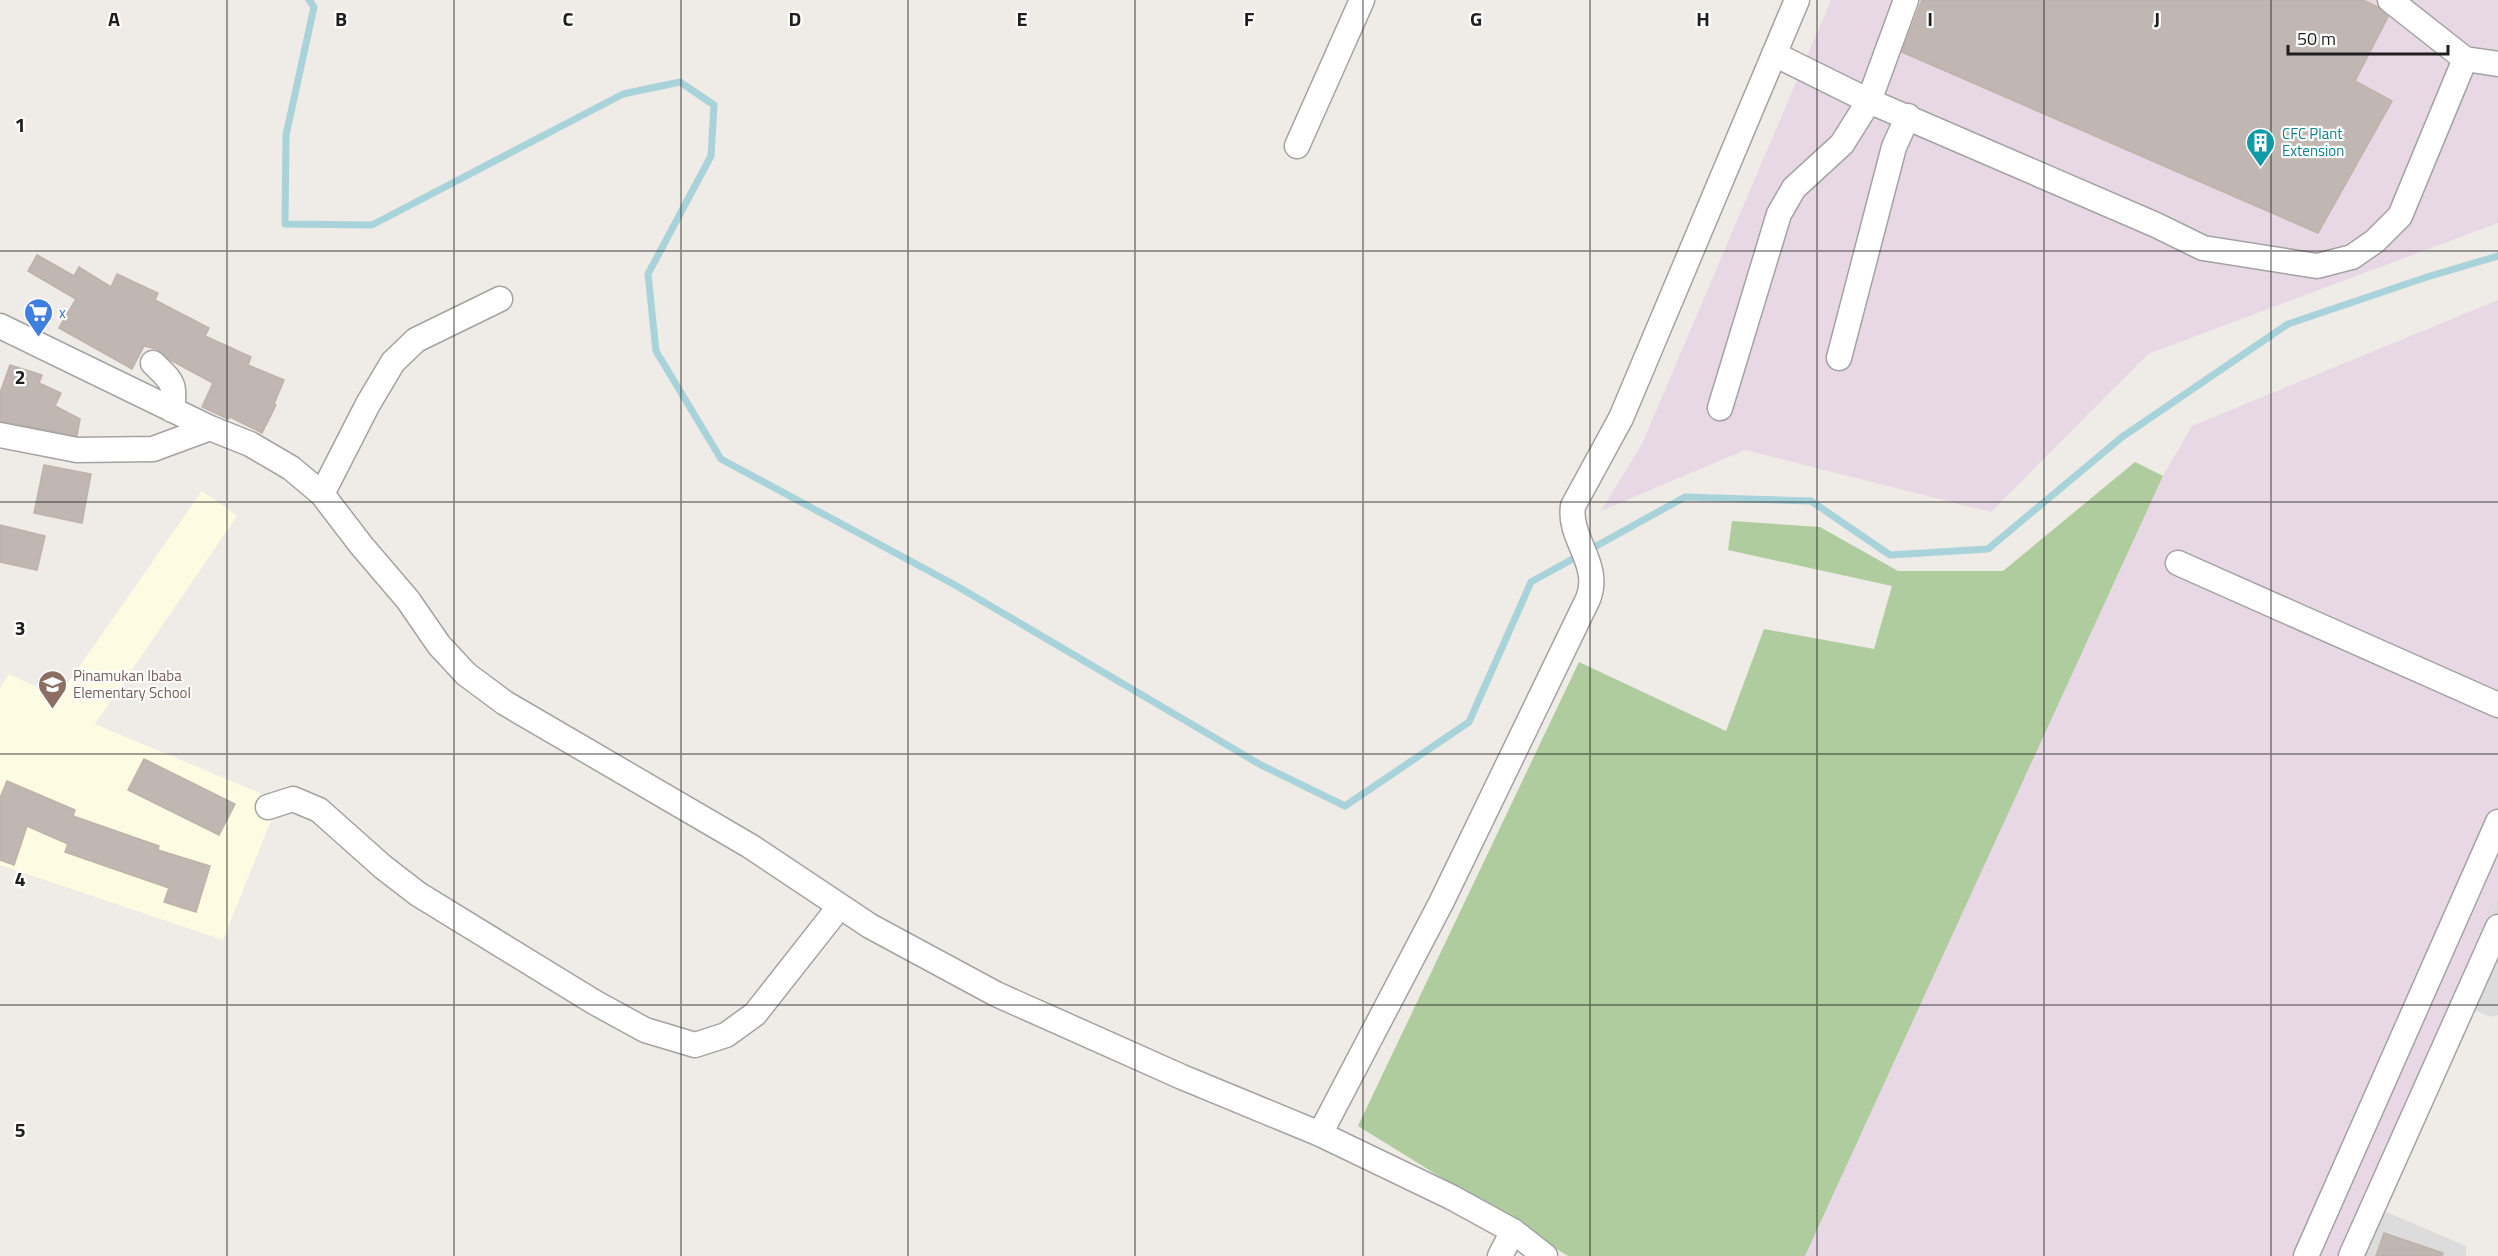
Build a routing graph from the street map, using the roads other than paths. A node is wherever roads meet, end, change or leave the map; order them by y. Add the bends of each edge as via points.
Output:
1 (1362, 0) edge
2 (1797, 0) edge
3 (1906, 0) edge
4 (2390, 0) edge
5 (1774, 54) junction
6 (2465, 58) junction
7 (2498, 64) edge
8 (1869, 101) junction
9 (1908, 116) junction
10 (1297, 146) dead end
11 (500, 299) dead end
12 (0, 326) edge
13 (1839, 358) dead end
14 (153, 363) dead end
15 (1720, 408) dead end
16 (172, 410) junction
17 (210, 428) junction
18 (0, 435) edge
19 (322, 494) junction
20 (2178, 563) dead end
21 (2498, 705) edge
22 (268, 807) dead end
23 (2498, 822) edge
24 (840, 906) junction
25 (2498, 927) edge
26 (1320, 1134) junction
27 (1513, 1231) junction
28 (1500, 1256) edge
29 (1545, 1256) edge
30 (2306, 1256) edge
31 (2351, 1256) edge

1 - 10 street
2 - 5 street
3 - 8 street
4 - 6 street
5 - 8 street
5 - 26 street via 1621,418 1575,501 1572,517 1593,580 1588,599 1441,903
6 - 7 street
6 - 9 street via 2400,216 2352,257 2317,266 2203,248
8 - 9 street
8 - 15 street via 1842,144 1794,188 1779,214
9 - 13 street via 1894,147
11 - 19 street via 416,340 393,362
12 - 16 street
14 - 16 street via 175,390
16 - 17 street
17 - 18 street via 153,449 77,450
17 - 19 street via 250,444 291,468
19 - 24 street via 466,674 505,703 750,846
20 - 21 street
22 - 24 street via 293,799 319,810 418,894 645,1030 695,1045 726,1035 755,1014
23 - 30 street
24 - 26 street via 996,994
25 - 31 street
26 - 27 street
27 - 28 street
27 - 29 street

